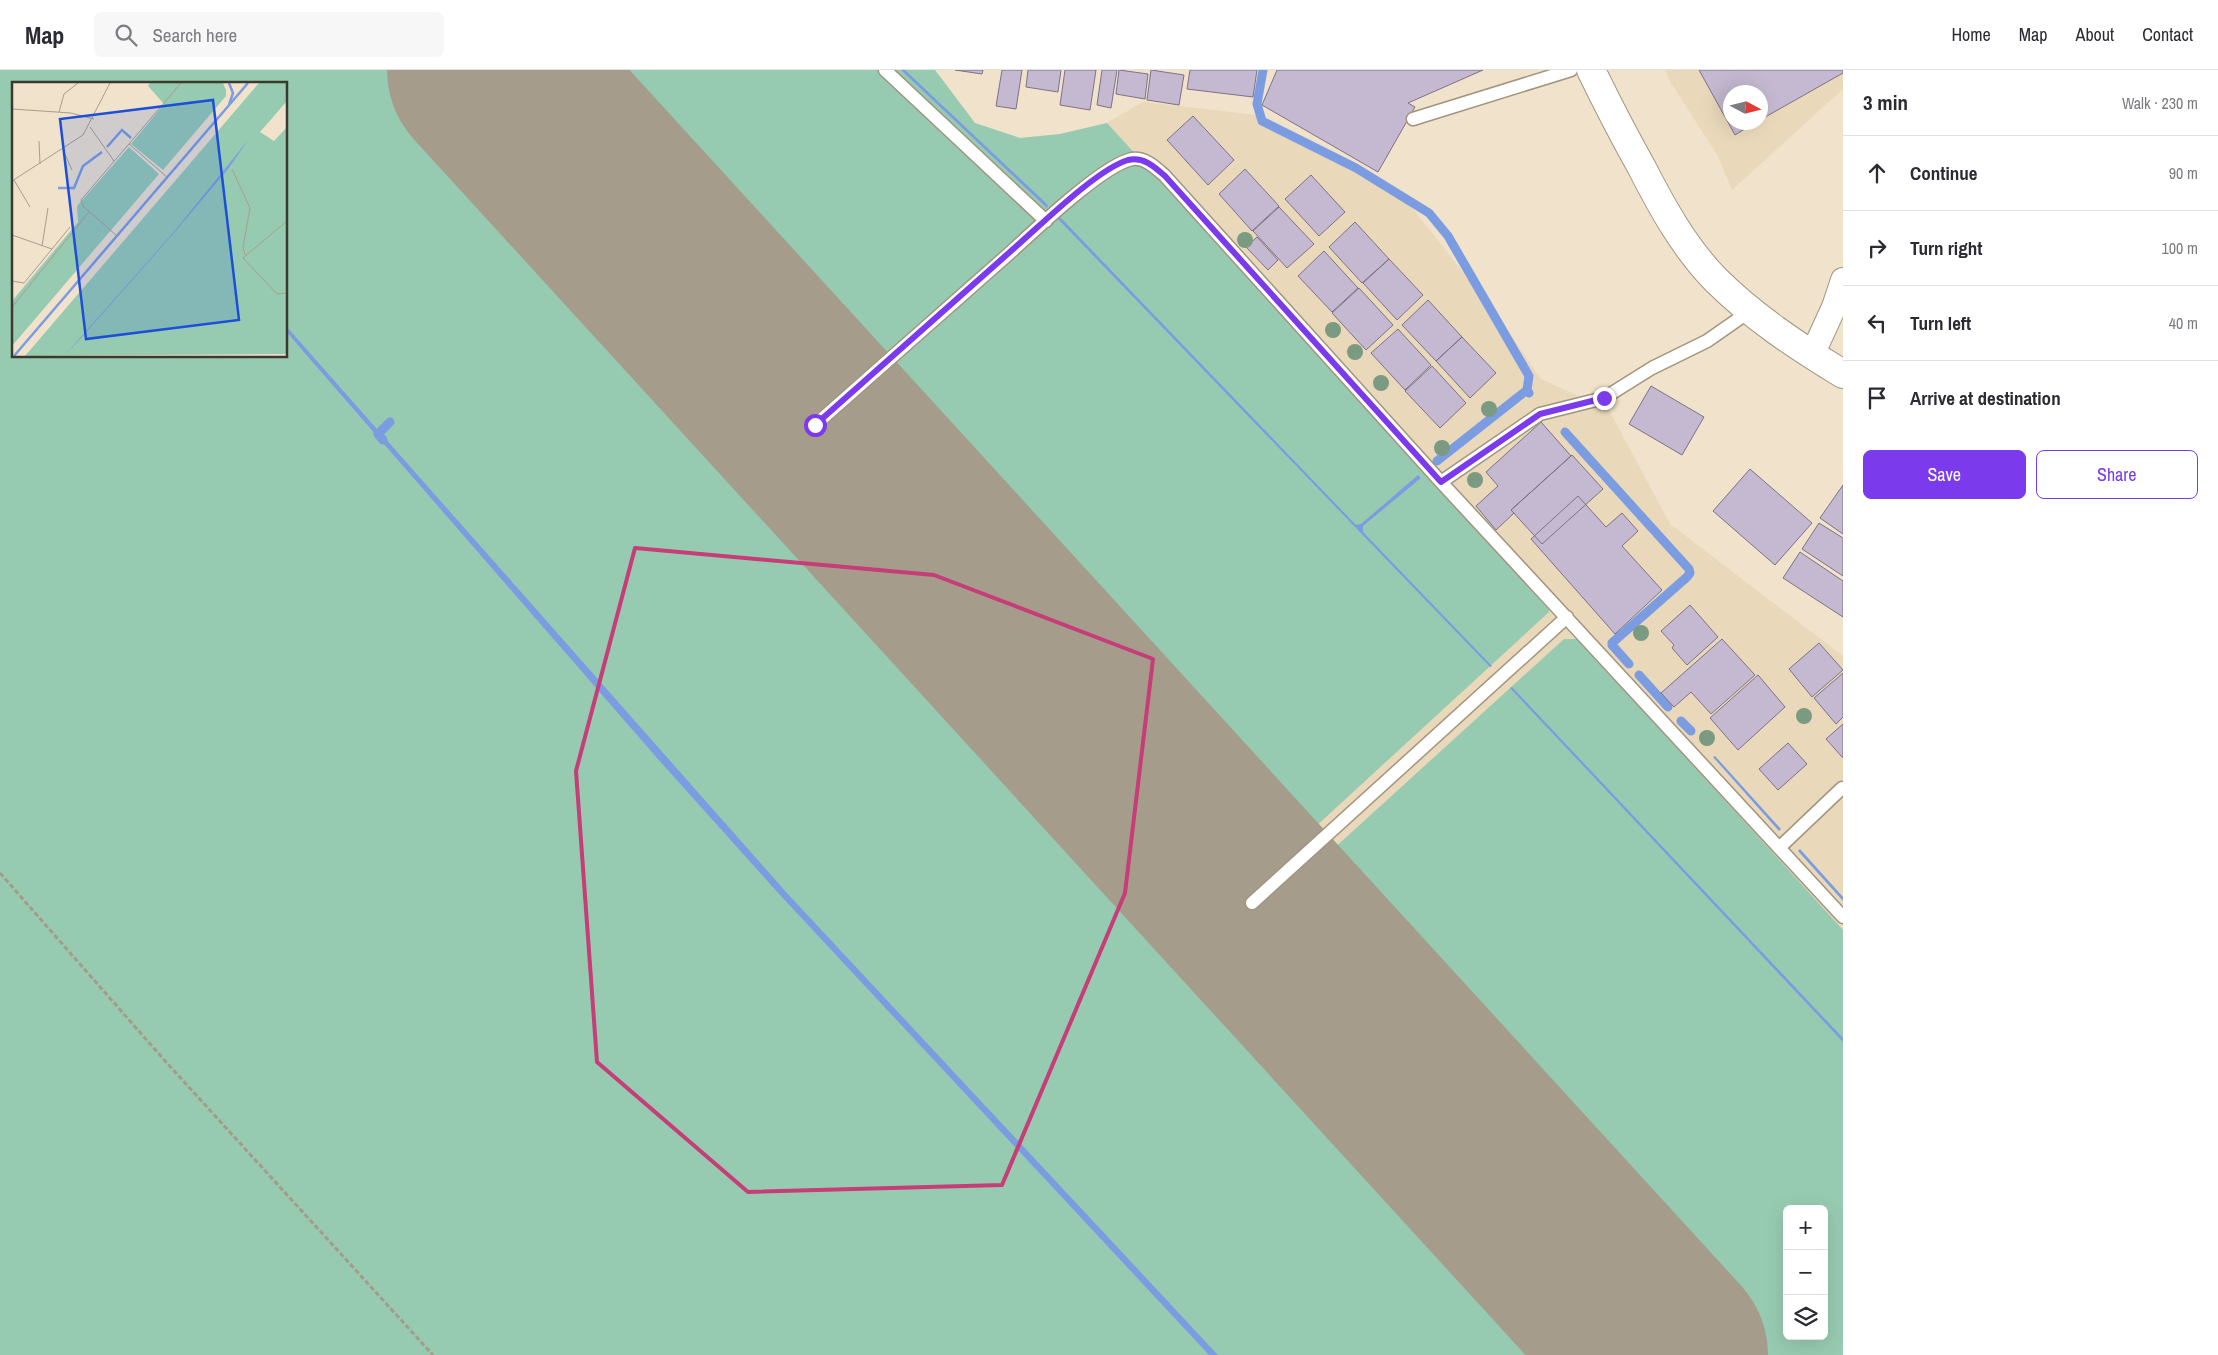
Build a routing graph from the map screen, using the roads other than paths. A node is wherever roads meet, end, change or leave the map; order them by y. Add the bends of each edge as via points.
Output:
1 (885, 70) edge
2 (1571, 70) edge
3 (1591, 70) edge
4 (1413, 119) dead end
5 (1046, 220) junction
6 (1843, 280) edge
7 (1750, 311) junction
8 (1812, 355) junction
9 (1843, 374) edge
10 (815, 425) dead end
11 (1441, 482) junction
12 (1567, 617) junction
13 (1842, 788) edge
14 (1779, 848) junction
15 (1252, 903) dead end
16 (1843, 918) edge

1 - 5 lane
2 - 4 lane
3 - 7 highway via 1666,215 1714,278
5 - 10 lane
5 - 11 lane via 1118,164 1137,159 1151,164
6 - 8 street
7 - 8 highway
7 - 11 lane via 1707,341 1652,368 1604,398 1540,414
8 - 9 highway
11 - 12 lane
12 - 14 lane
12 - 15 lane
13 - 14 lane
14 - 16 lane

